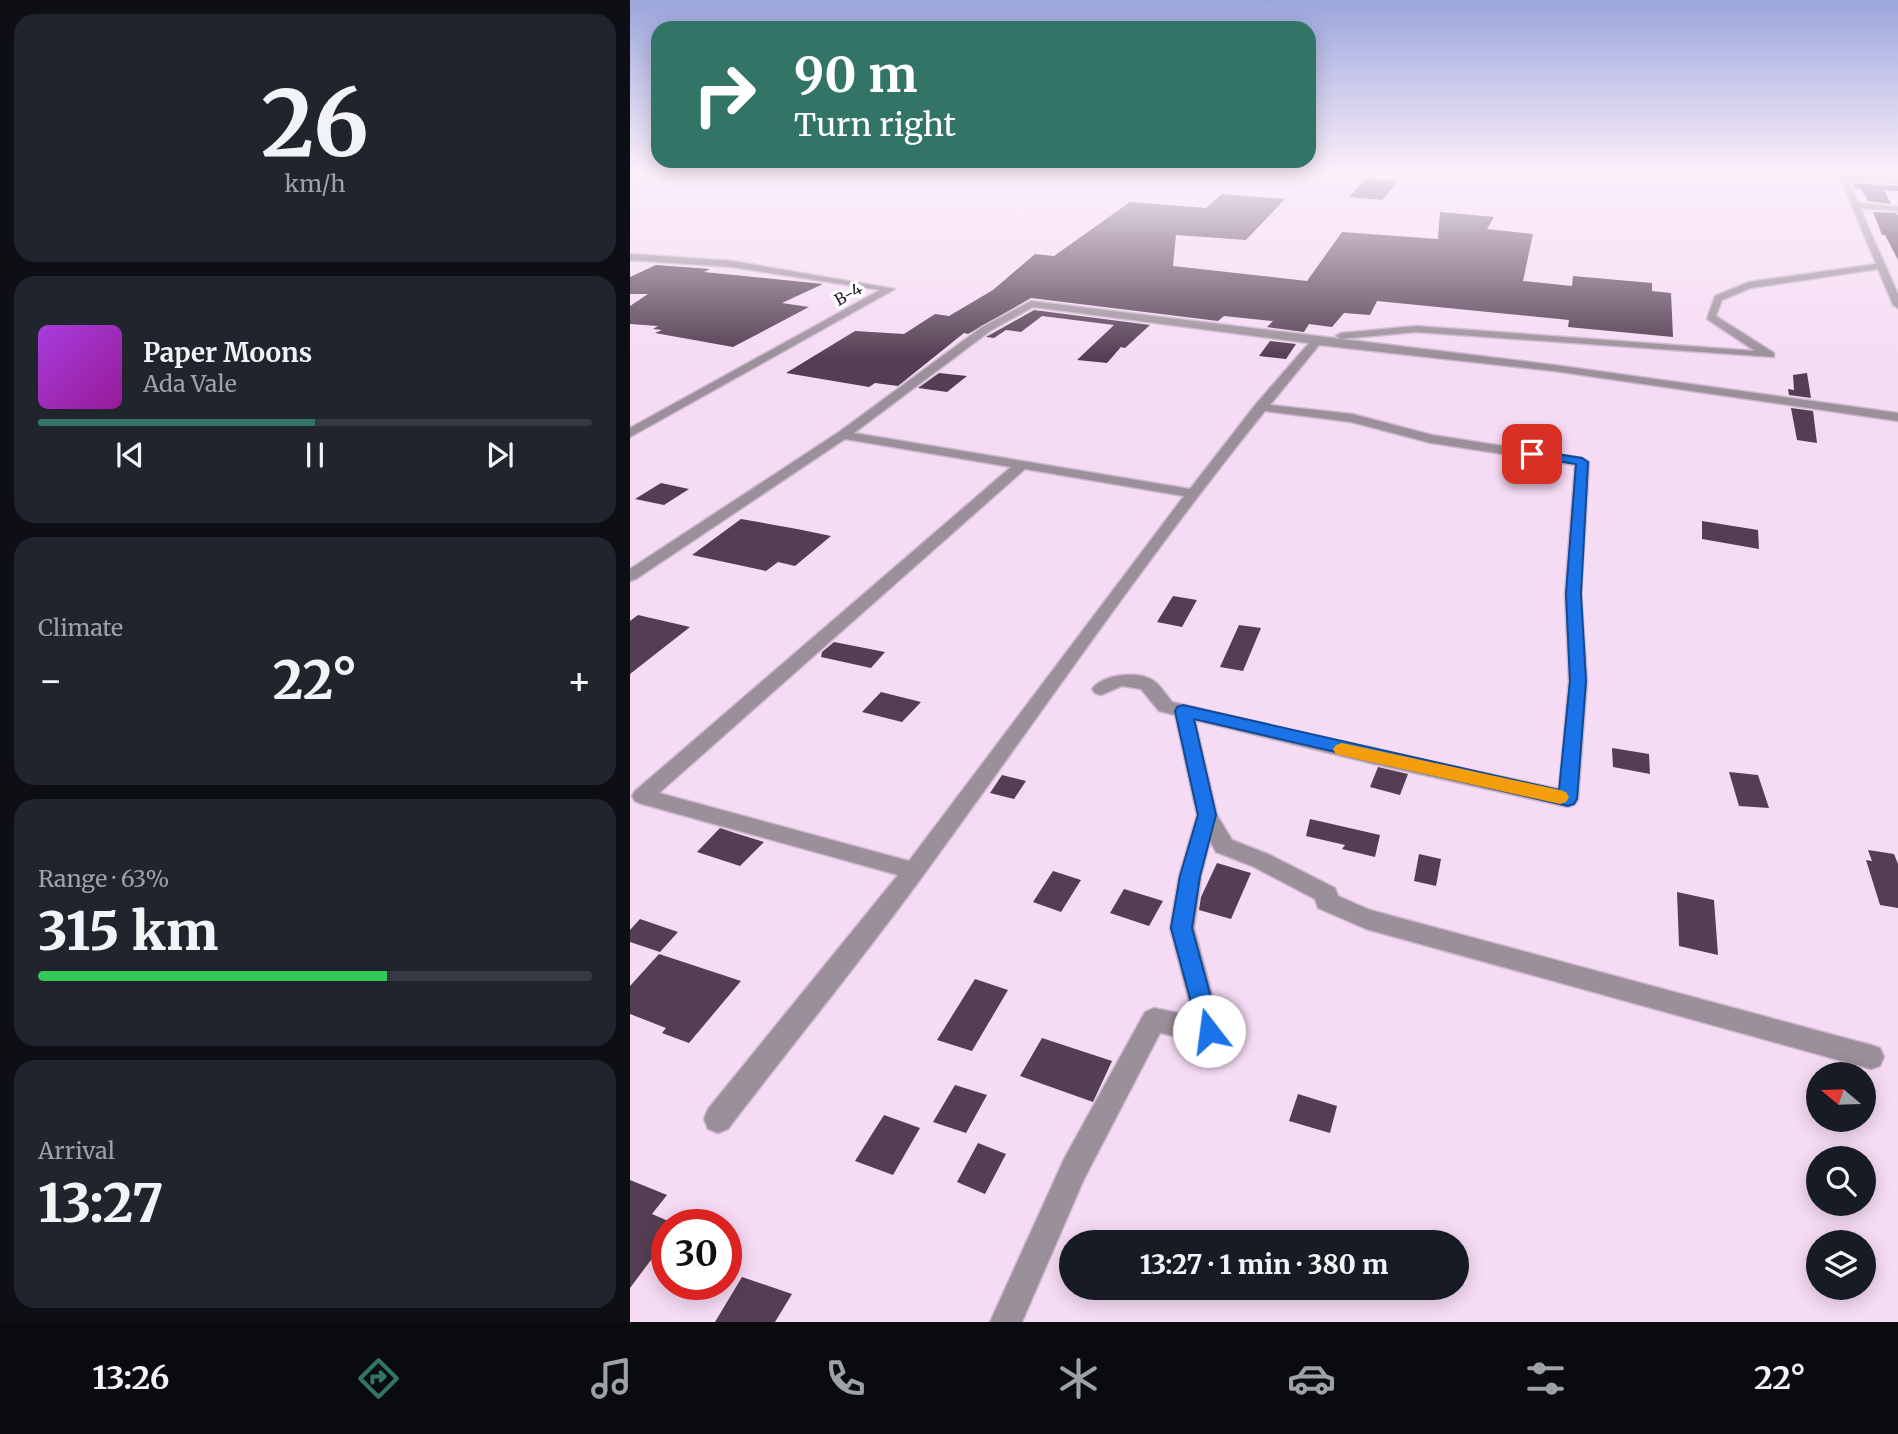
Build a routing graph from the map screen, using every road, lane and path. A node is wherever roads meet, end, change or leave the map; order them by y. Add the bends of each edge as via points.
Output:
1 (1867, 234) edge
2 (630, 257) edge
3 (1881, 266) junction
4 (885, 299) dead end
5 (1898, 305) edge
6 (1190, 323) junction
7 (1316, 341) junction
8 (1260, 407) junction
9 (1898, 417) edge
10 (630, 433) edge
11 (843, 435) junction
12 (630, 440) edge
13 (1022, 464) junction
14 (1194, 494) junction
15 (630, 576) edge
16 (1101, 689) dead end
17 (1183, 711) junction
18 (636, 794) edge
19 (1207, 815) junction
20 (914, 871) junction
21 (1871, 1057) dead end
22 (718, 1119) dead end
23 (1006, 1322) edge

1 - 3 street
2 - 10 street, B-4 via 732,264 890,289
3 - 5 street
3 - 6 street via 1749,285 1718,298 1711,317 1770,355 1416,329 1318,338
4 - 12 street
6 - 7 street
6 - 11 street via 1031,304 986,329
7 - 8 street
7 - 9 street via 1554,368
8 - 14 street
8 - 17 street via 1352,418 1431,439 1582,462 1573,594 1578,681 1568,799
11 - 13 street
11 - 15 street
13 - 14 street
13 - 18 street
14 - 20 street
16 - 17 street via 1120,680 1147,684 1166,707
17 - 19 street
18 - 20 street
19 - 21 street via 1224,846 1260,860 1327,895 1326,901 1366,919
19 - 23 street via 1182,928 1209,1031 1154,1020 1105,1104 1040,1238
20 - 22 street

